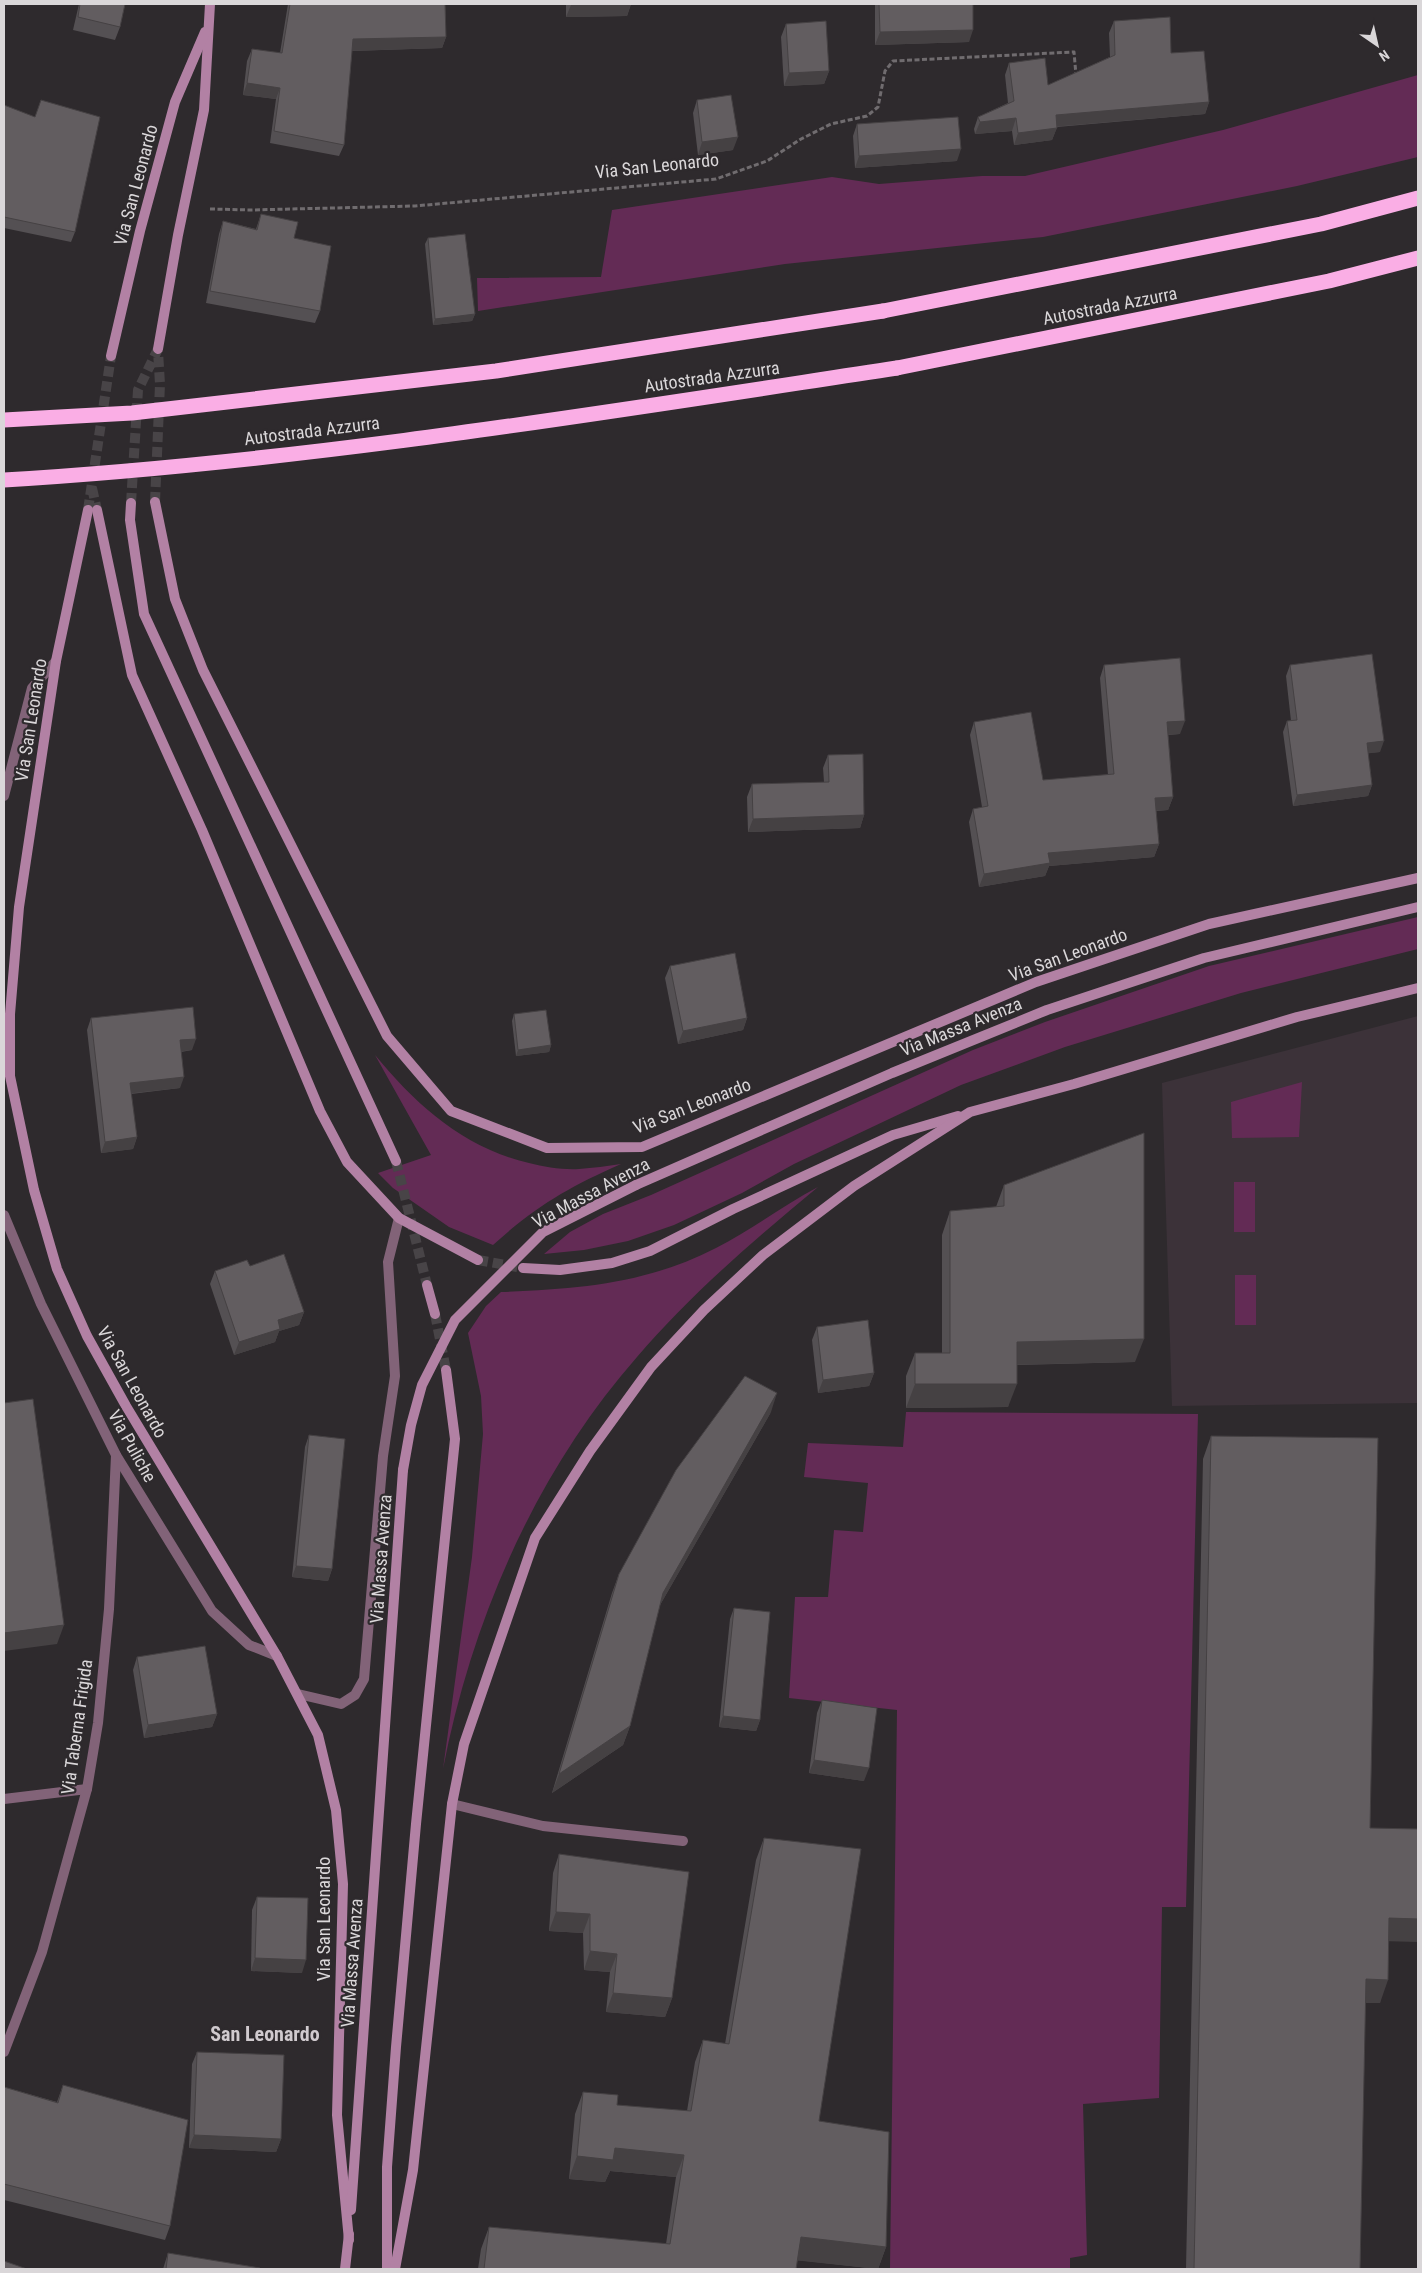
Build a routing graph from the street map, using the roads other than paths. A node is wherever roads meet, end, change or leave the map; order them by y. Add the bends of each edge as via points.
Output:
1 (210, 4) edge
2 (208, 26) junction
3 (1418, 198) edge
4 (1418, 258) edge
5 (158, 349) tunnel mouth
6 (111, 356) tunnel mouth
7 (4, 420) edge
8 (4, 480) edge
9 (155, 502) tunnel mouth
10 (131, 503) tunnel mouth
11 (56, 661) junction
12 (4, 796) edge
13 (1418, 878) edge
14 (1418, 907) edge
15 (1418, 988) edge
16 (970, 1112) junction
17 (396, 1161) tunnel mouth
18 (4, 1215) edge
19 (399, 1218) junction
20 (478, 1260) tunnel mouth
21 (523, 1268) tunnel mouth
22 (427, 1285) tunnel mouth
23 (434, 1314) tunnel mouth
24 (446, 1370) tunnel mouth
25 (116, 1455) junction
26 (277, 1656) junction
27 (298, 1694) junction
28 (87, 1789) junction
29 (4, 1799) edge
30 (452, 1804) junction
31 (682, 1841) dead end
32 (4, 2052) edge
33 (349, 2240) junction
34 (345, 2269) edge
35 (387, 2269) edge
36 (395, 2269) edge

1 - 2 main road, Via San Leonardo
2 - 5 main road, Via San Leonardo via 204,110
2 - 6 main road, Via San Leonardo via 175,102
3 - 7 highway, bridge via 1321,224 883,310 496,371 132,413
4 - 8 highway, Autostrada Azzurra, bridge via 1330,281 897,368 491,429 121,473
9 - 13 main road, Via San Leonardo via 175,598 203,670 387,1036 451,1111 547,1148 642,1147 1036,982 1209,924
10 - 17 main road via 130,520 144,614
11 - 12 street via 32,688
11 - 19 main road, Via San Leonardo via 92,510 132,675 202,830 320,1111 347,1162
11 - 26 main road, Via San Leonardo via 19,907 10,1014 10,1076 32,1180 57,1269 87,1336
14 - 33 main road, Via Massa Avenza, bridge via 1204,958 1046,1010 892,1073 636,1184 543,1232 455,1320 422,1385 410,1425 404,1470
15 - 16 main road via 1297,1017
16 - 21 main road via 893,1135 650,1251 612,1263 560,1270
16 - 30 main road via 854,1186 762,1255 651,1367 590,1451 536,1538 464,1744
18 - 25 street, Via Puliche via 41,1304
19 - 20 main road, Via San Leonardo
19 - 27 street via 388,1262 395,1376 383,1456 364,1679 355,1695 341,1704
22 - 23 main road
24 - 35 main road via 456,1439 396,2047 388,2167
25 - 26 street, Via Puliche via 212,1611 248,1645
25 - 28 street, Via Taberna Frigida via 109,1609 98,1723
26 - 27 main road, Via San Leonardo
27 - 33 main road, Via San Leonardo via 318,1735 336,1810 343,1884 336,2114
28 - 29 street
28 - 32 street, Via Taberna Frigida via 42,1952
30 - 31 street via 543,1826
30 - 36 main road via 413,2170
33 - 34 main road, Via Massa Avenza

